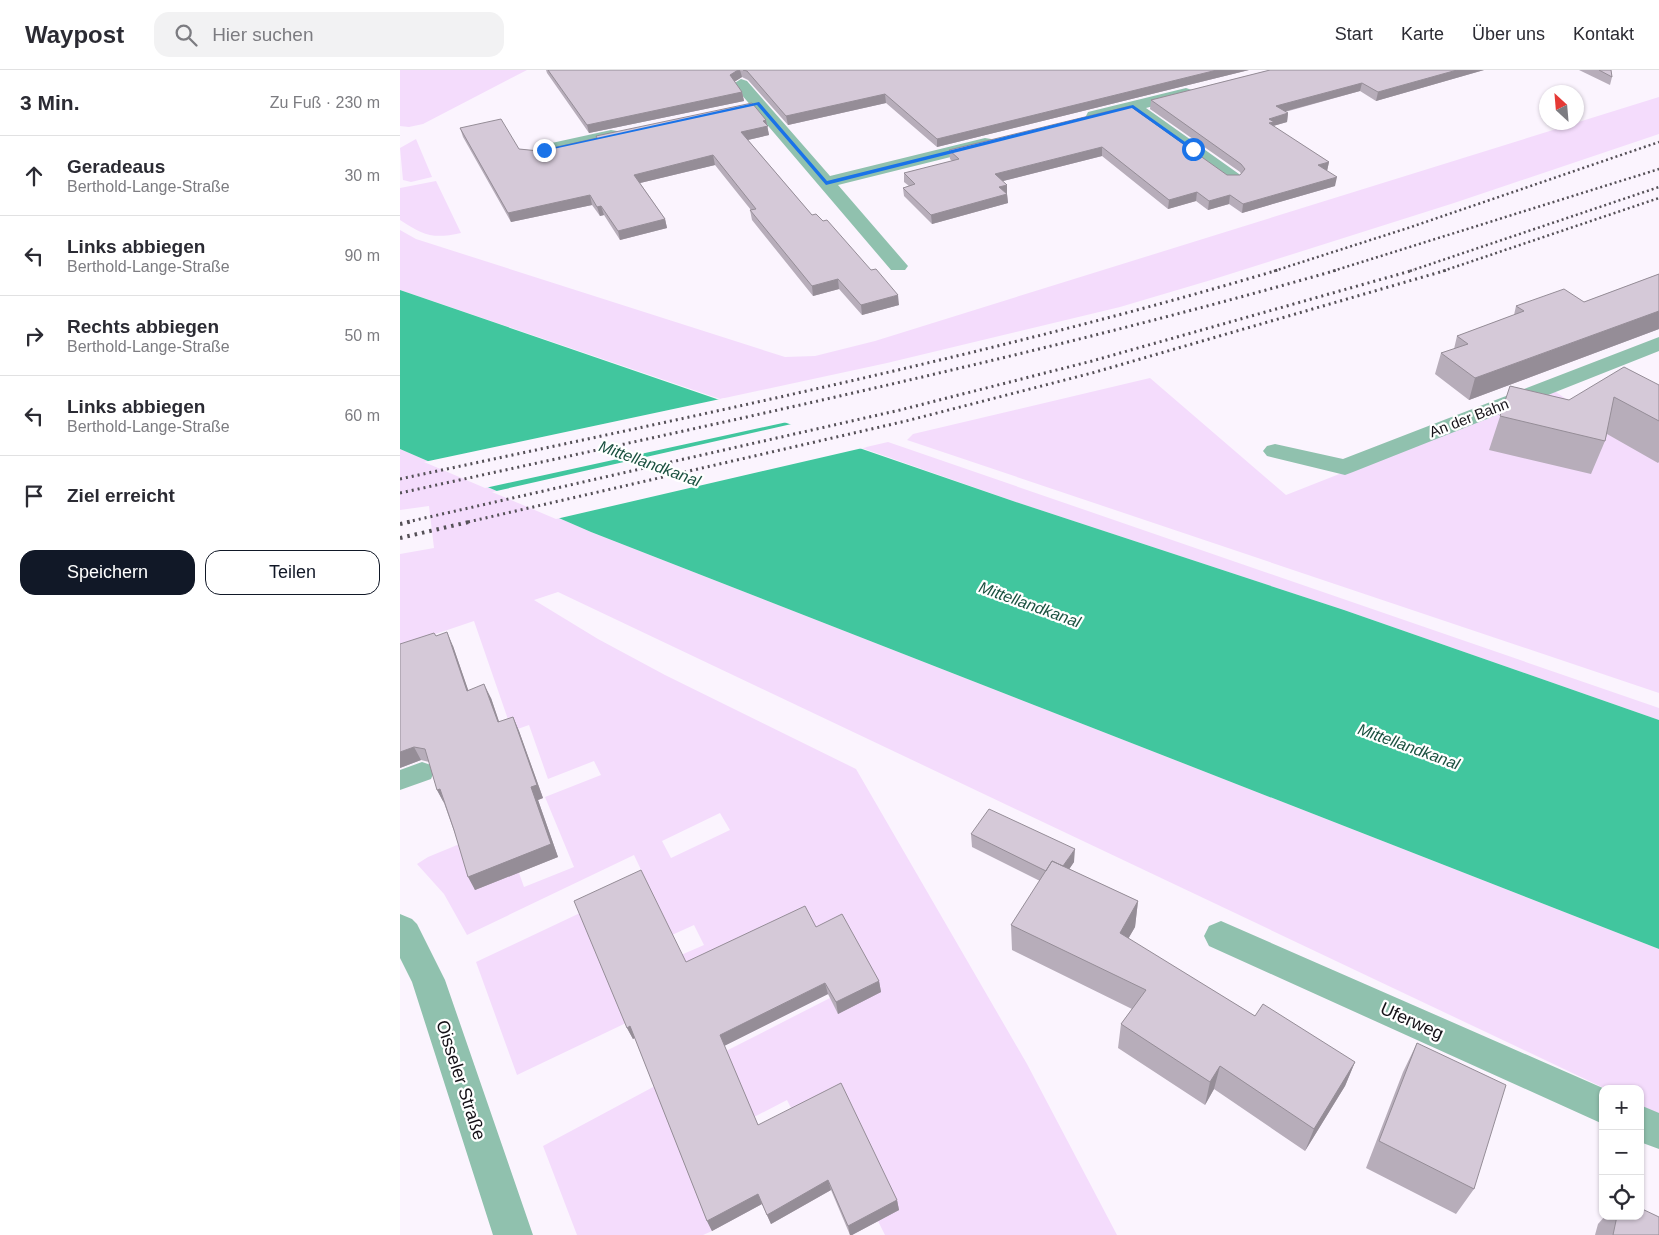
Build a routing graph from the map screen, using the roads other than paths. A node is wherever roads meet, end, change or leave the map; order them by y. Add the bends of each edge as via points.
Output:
1 (741, 84) edge
2 (1197, 90) edge
3 (759, 104) junction
4 (1133, 106) junction
5 (740, 108) edge
6 (1074, 121) edge
7 (632, 131) edge
8 (998, 140) edge
9 (544, 150) edge
10 (1233, 178) edge
11 (826, 183) junction
12 (898, 266) dead end
13 (1659, 342) edge
14 (1275, 451) dead end
15 (400, 929) edge
16 (1221, 936) dead end
17 (1599, 1104) edge
18 (1644, 1125) edge
19 (1659, 1131) edge
20 (513, 1235) edge

1 - 3 street
2 - 4 street
3 - 5 street
3 - 11 street
4 - 6 street
4 - 10 street
7 - 9 street
8 - 11 street
11 - 12 street
13 - 14 street, An der Bahn via 1345,467
15 - 20 street, Oisseler Straße via 428,980
16 - 17 street, Uferweg
18 - 19 street

